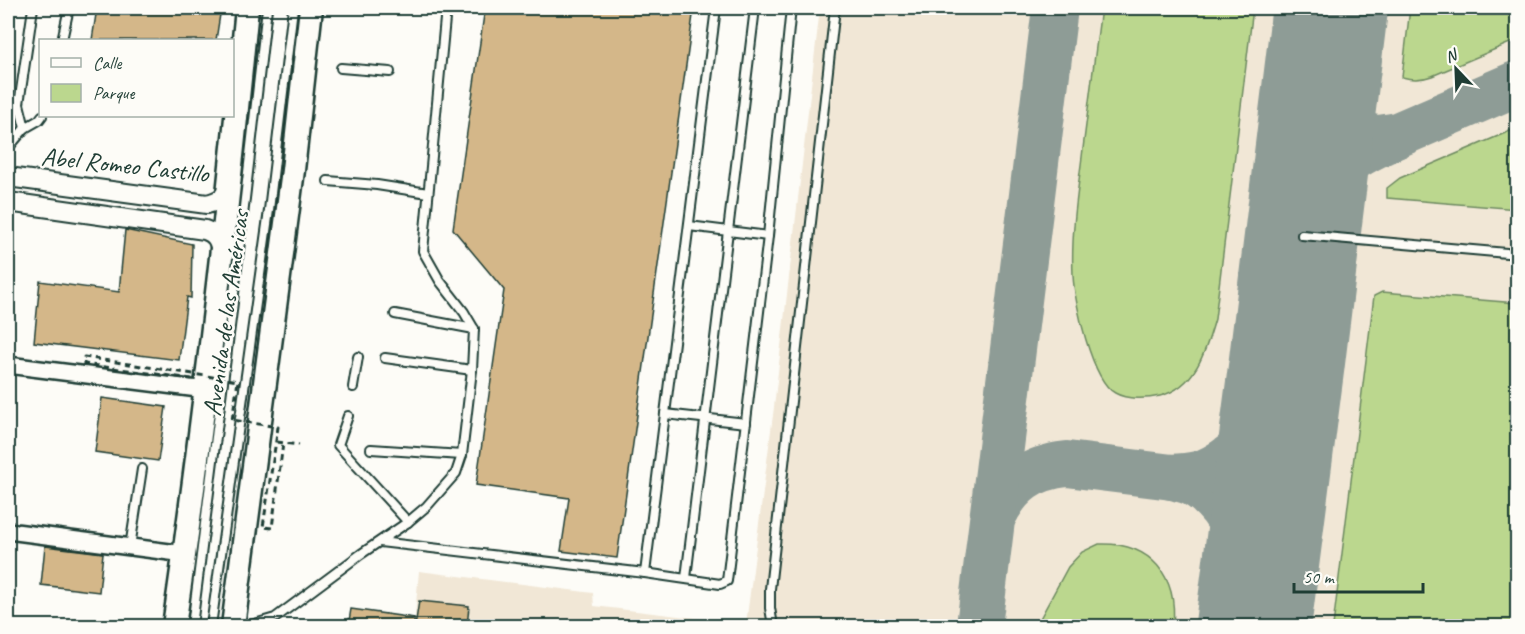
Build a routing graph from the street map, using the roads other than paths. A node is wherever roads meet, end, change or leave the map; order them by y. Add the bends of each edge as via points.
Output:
1 (33, 8) edge
2 (69, 8) edge
3 (247, 8) edge
4 (267, 8) edge
5 (293, 8) edge
6 (311, 8) edge
7 (446, 8) edge
8 (716, 8) edge
9 (755, 8) edge
10 (791, 8) edge
11 (835, 8) edge
12 (62, 39) edge
13 (341, 68) dead end
14 (390, 72) dead end
15 (41, 117) edge
16 (25, 128) junction
17 (8, 148) edge
18 (8, 177) edge
19 (328, 181) dead end
20 (230, 188) junction
21 (428, 193) junction
22 (8, 202) edge
23 (689, 226) junction
24 (728, 231) junction
25 (1302, 235) dead end
26 (768, 236) junction
27 (222, 254) junction
28 (1518, 254) edge
29 (395, 314) dead end
30 (474, 329) junction
31 (358, 357) dead end
32 (385, 358) dead end
33 (8, 364) edge
34 (472, 370) junction
35 (199, 385) junction
36 (353, 387) dead end
37 (665, 414) junction
38 (348, 416) dead end
39 (705, 419) junction
40 (746, 423) junction
41 (371, 449) dead end
42 (462, 455) junction
43 (142, 469) dead end
44 (408, 522) junction
45 (8, 531) edge
46 (380, 542) junction
47 (130, 547) junction
48 (185, 554) junction
49 (645, 573) junction
50 (686, 578) junction
51 (275, 618) junction
52 (174, 627) edge
53 (192, 627) edge
54 (211, 627) edge
55 (233, 627) edge
56 (248, 627) edge
57 (279, 627) edge
58 (773, 627) edge

1 - 16 lane via 19,104
2 - 12 lane
3 - 20 main road, Avenida de las Américas
4 - 53 lane, Avenida de las Américas
5 - 54 lane, Avenida de las Américas via 270,210
6 - 55 main road, Avenida de las Américas
7 - 21 lane
8 - 23 lane
9 - 24 lane
10 - 26 lane
11 - 58 lane via 770,589
13 - 14 lane
15 - 16 lane
16 - 17 lane
18 - 20 street, Abel Romeo Castillo via 207,204 220,200
19 - 21 lane
20 - 27 main road, Avenida de las Américas
21 - 30 lane via 423,251
22 - 27 street, Abel Romeo Castillo via 205,230 216,237
23 - 24 lane
23 - 37 lane
24 - 26 lane
24 - 39 lane
25 - 28 lane
26 - 40 lane
27 - 35 main road, Avenida de las Américas
29 - 30 lane
30 - 34 lane
31 - 36 lane
32 - 34 lane
33 - 35 street
34 - 42 lane
35 - 48 main road, Avenida de las Américas
37 - 39 lane
37 - 49 lane
38 - 44 lane via 338,445
39 - 40 lane
39 - 50 lane
40 - 50 lane via 728,580 718,584
41 - 42 lane
42 - 44 lane via 449,482
43 - 47 lane
44 - 46 lane
45 - 47 street
46 - 49 lane
46 - 51 lane
47 - 48 street
48 - 52 main road, Avenida de las Américas
49 - 50 lane
51 - 56 lane
51 - 57 lane

